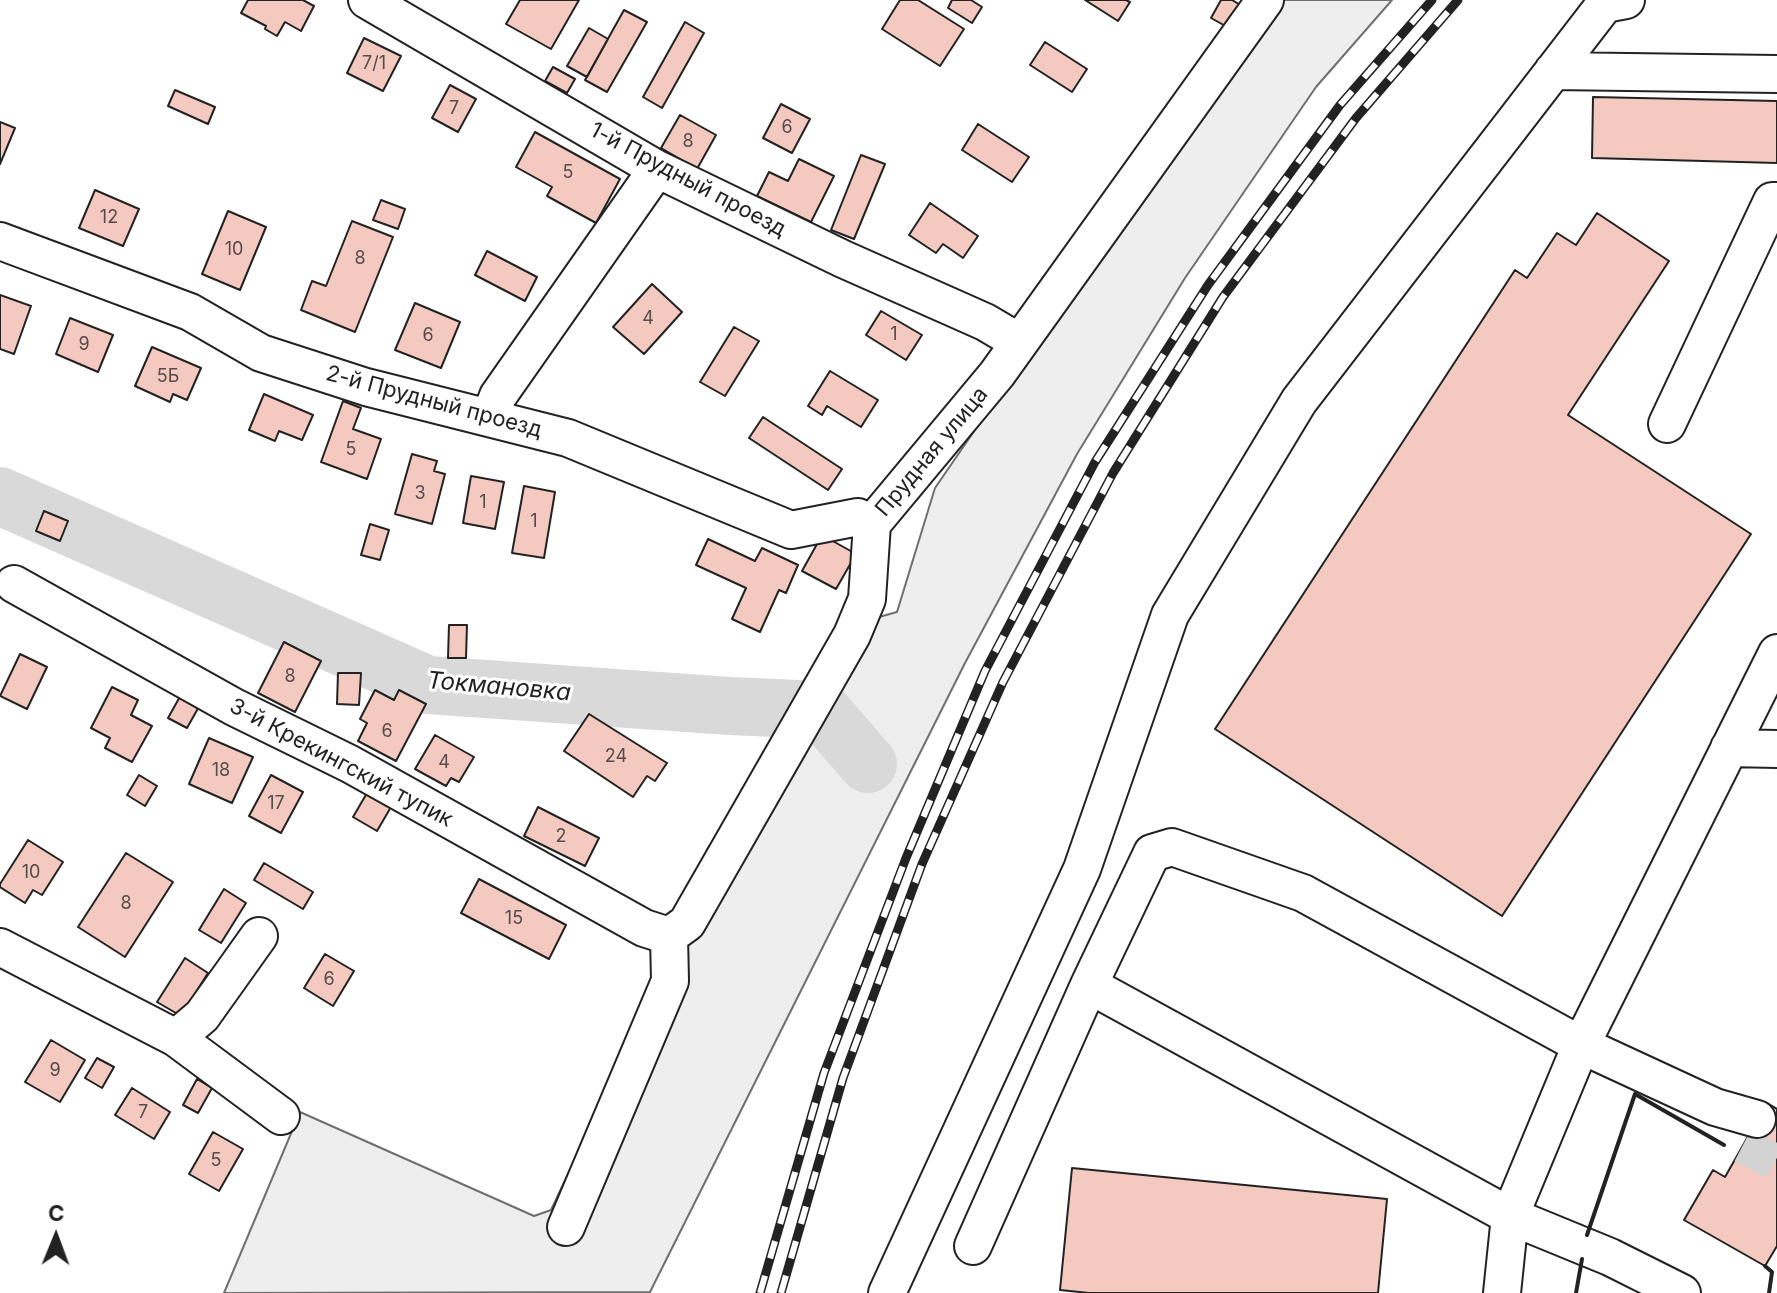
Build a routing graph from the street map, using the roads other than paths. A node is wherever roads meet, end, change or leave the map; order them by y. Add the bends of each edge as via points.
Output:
1 (367, 0) edge
2 (1265, 0) edge
3 (1626, 0) edge
4 (1553, 71) junction
5 (1777, 74) edge
6 (657, 169) junction
7 (1777, 201) edge
8 (0, 241) edge
9 (1019, 342) junction
10 (490, 417) junction
11 (1667, 424) dead end
12 (872, 524) junction
13 (14, 584) dead end
14 (1777, 653) edge
15 (1729, 748) junction
16 (1777, 749) edge
17 (259, 936) dead end
18 (669, 936) junction
19 (0, 947) edge
20 (1089, 985) junction
21 (176, 1038) junction
22 (1581, 1045) junction
23 (281, 1116) dead end
24 (1750, 1132) tunnel mouth
25 (1510, 1216) junction
26 (566, 1227) dead end
27 (973, 1246) dead end
28 (887, 1293) edge
29 (1502, 1293) edge
30 (1682, 1293) edge

1 - 6 street, 1-й Прудный проезд
2 - 9 street, Прудная улица
3 - 4 street via 1605,4
4 - 5 street
4 - 28 street via 1299,401 1170,615 1082,869
6 - 9 street, 1-й Прудный проезд
6 - 10 street via 498,396
7 - 11 street via 1772,201
8 - 10 street, 2-й Прудный проезд via 190,312 261,353 366,387
9 - 12 street, Прудная улица
10 - 12 street, 2-й Прудный проезд via 568,438 791,530 858,517
12 - 18 street, Прудная улица via 867,599 852,635 687,923
13 - 18 street, 3-й Крекингский тупик via 644,928
14 - 15 street
15 - 16 street
15 - 22 street
17 - 21 street via 202,1016
18 - 26 street via 670,981
19 - 21 street
20 - 22 street via 1152,853 1172,847 1303,893
20 - 25 street
20 - 27 street
21 - 23 street
22 - 24 street via 1715,1107
22 - 25 street
25 - 29 street
25 - 30 street

